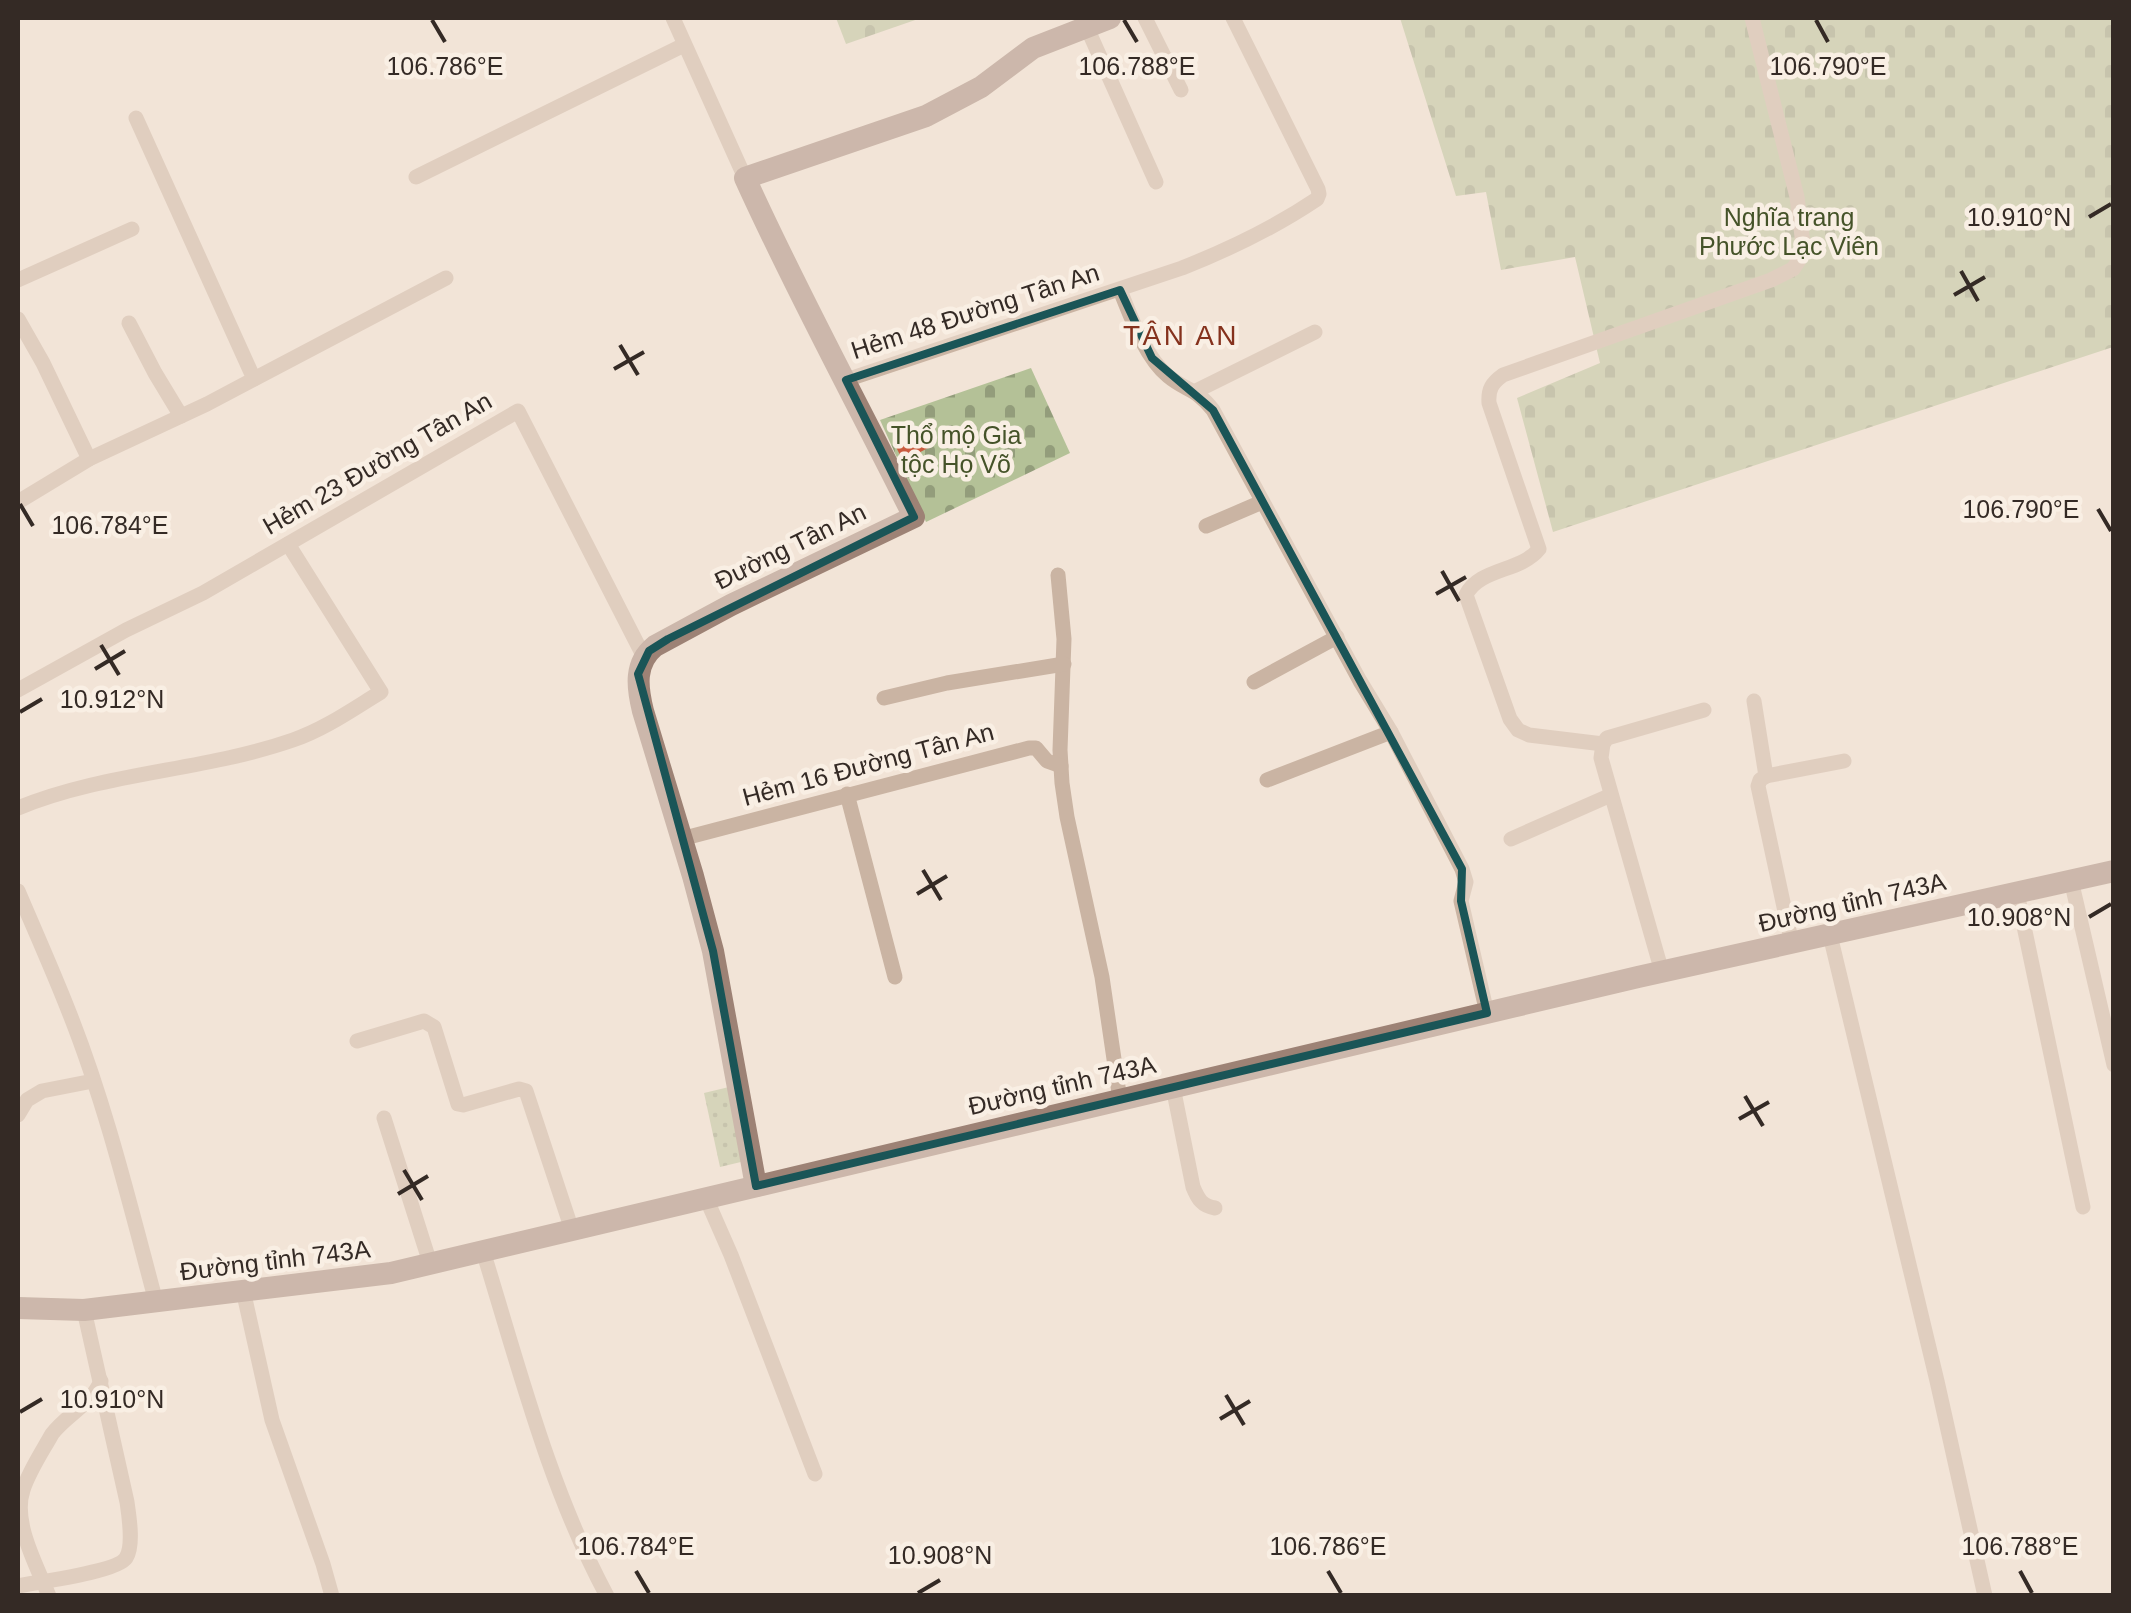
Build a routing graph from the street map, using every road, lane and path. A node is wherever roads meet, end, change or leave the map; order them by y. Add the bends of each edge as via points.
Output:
1 (673, 18) edge
2 (1110, 18) edge
3 (1145, 18) edge
4 (1233, 18) edge
5 (1752, 18) edge
6 (1084, 22) edge
7 (684, 45) junction
8 (1181, 90) dead end
9 (136, 118) dead end
10 (416, 177) dead end
11 (745, 178) junction
12 (1156, 182) dead end
13 (132, 229) dead end
14 (446, 278) dead end
15 (18, 280) edge
16 (1120, 290) junction
17 (18, 319) edge
18 (128, 323) dead end
19 (1316, 332) dead end
20 (254, 379) junction
21 (846, 380) junction
22 (1196, 392) junction
23 (182, 416) junction
24 (90, 459) junction
25 (18, 502) edge
26 (1262, 502) junction
27 (1206, 526) dead end
28 (288, 544) junction
29 (1058, 575) dead end
30 (1336, 637) junction
31 (644, 657) junction
32 (1064, 664) junction
33 (1254, 682) dead end
34 (18, 690) edge
35 (884, 698) dead end
36 (1754, 700) dead end
37 (1704, 710) dead end
38 (1391, 732) junction
39 (1603, 744) junction
40 (1844, 760) dead end
41 (1061, 766) junction
42 (1766, 776) junction
43 (1267, 780) dead end
44 (847, 794) junction
45 (1611, 795) junction
46 (18, 808) edge
47 (681, 838) junction
48 (1512, 839) dead end
49 (2114, 871) edge
50 (2071, 880) junction
51 (18, 891) edge
52 (2018, 893) junction
53 (25, 927) edge
54 (1830, 935) junction
55 (1792, 944) junction
56 (1662, 972) junction
57 (895, 977) dead end
58 (1487, 1013) junction
59 (357, 1040) dead end
60 (2114, 1065) edge
61 (92, 1081) junction
62 (1174, 1087) junction
63 (1120, 1100) junction
64 (18, 1115) edge
65 (384, 1118) dead end
66 (756, 1186) junction
67 (706, 1198) junction
68 (2084, 1207) dead end
69 (1215, 1208) dead end
70 (572, 1230) junction
71 (482, 1251) junction
72 (430, 1264) junction
73 (243, 1290) junction
74 (156, 1302) junction
75 (18, 1308) edge
76 (84, 1310) junction
77 (101, 1381) junction
78 (815, 1474) dead end
79 (18, 1586) edge
80 (46, 1588) edge
81 (332, 1596) edge
82 (607, 1596) edge
83 (1985, 1596) edge

1 - 7 street
2 - 6 main road
3 - 8 street
4 - 16 street, Hẻm 48 Đường Tân An via 1317,199 1230,248
5 - 39 street via 1797,198 1801,258 1772,280 1503,375 1488,392 1540,549 1479,580 1466,595 1518,730
6 - 11 main road via 926,116
6 - 12 street
7 - 10 street
7 - 11 street
9 - 20 street
11 - 21 main road, Đường Tân An
13 - 15 street
14 - 20 street
16 - 21 street, Hẻm 48 Đường Tân An
16 - 22 street via 1152,358
17 - 24 street
18 - 23 street
19 - 22 street
20 - 23 street
21 - 31 main road, Đường Tân An via 914,517 715,613
22 - 26 street via 1213,410
23 - 24 street
24 - 25 street
26 - 27 street
26 - 30 street
28 - 31 street, Hẻm 23 Đường Tân An via 518,411
28 - 34 street, Hẻm 23 Đường Tân An
28 - 46 street via 382,692 293,740
29 - 32 street
30 - 33 street
30 - 38 street
31 - 47 main road via 638,693
32 - 35 street
32 - 41 street
36 - 42 street
37 - 39 street
38 - 43 street
38 - 58 street via 1462,869 1461,900
39 - 45 street
40 - 42 street
41 - 44 street, Hẻm 16 Đường Tân An via 1030,748
41 - 63 street
42 - 55 street via 1758,786
44 - 47 street, Hẻm 16 Đường Tân An
44 - 57 street
45 - 48 street
45 - 56 street
47 - 66 main road via 716,964
49 - 50 main road, Đường tỉnh 743A
50 - 52 main road, Đường tỉnh 743A
50 - 60 street
51 - 53 street
52 - 54 main road, Đường tỉnh 743A
52 - 68 street
53 - 61 street via 70,1014
54 - 55 main road, Đường tỉnh 743A
54 - 83 street
55 - 56 main road, Đường tỉnh 743A
56 - 58 main road, Đường tỉnh 743A
58 - 62 main road, Đường tỉnh 743A
59 - 70 street via 429,1022 458,1104 526,1090
61 - 64 street via 42,1090
61 - 74 street
62 - 63 main road, Đường tỉnh 743A
62 - 69 street via 1193,1188 1206,1207
63 - 66 main road, Đường tỉnh 743A
65 - 72 street
66 - 67 main road, Đường tỉnh 743A
67 - 70 main road, Đường tỉnh 743A
67 - 78 street
70 - 71 main road, Đường tỉnh 743A
71 - 72 main road, Đường tỉnh 743A
71 - 82 street via 558,1487
72 - 73 main road, Đường tỉnh 743A
73 - 74 main road, Đường tỉnh 743A
73 - 81 street via 272,1420
74 - 76 main road, Đường tỉnh 743A
75 - 76 main road, Đường tỉnh 743A
76 - 77 street
77 - 80 street via 89,1401 57,1427 23,1490 20,1520
77 - 80 street via 130,1522 128,1552 110,1569
79 - 80 street

